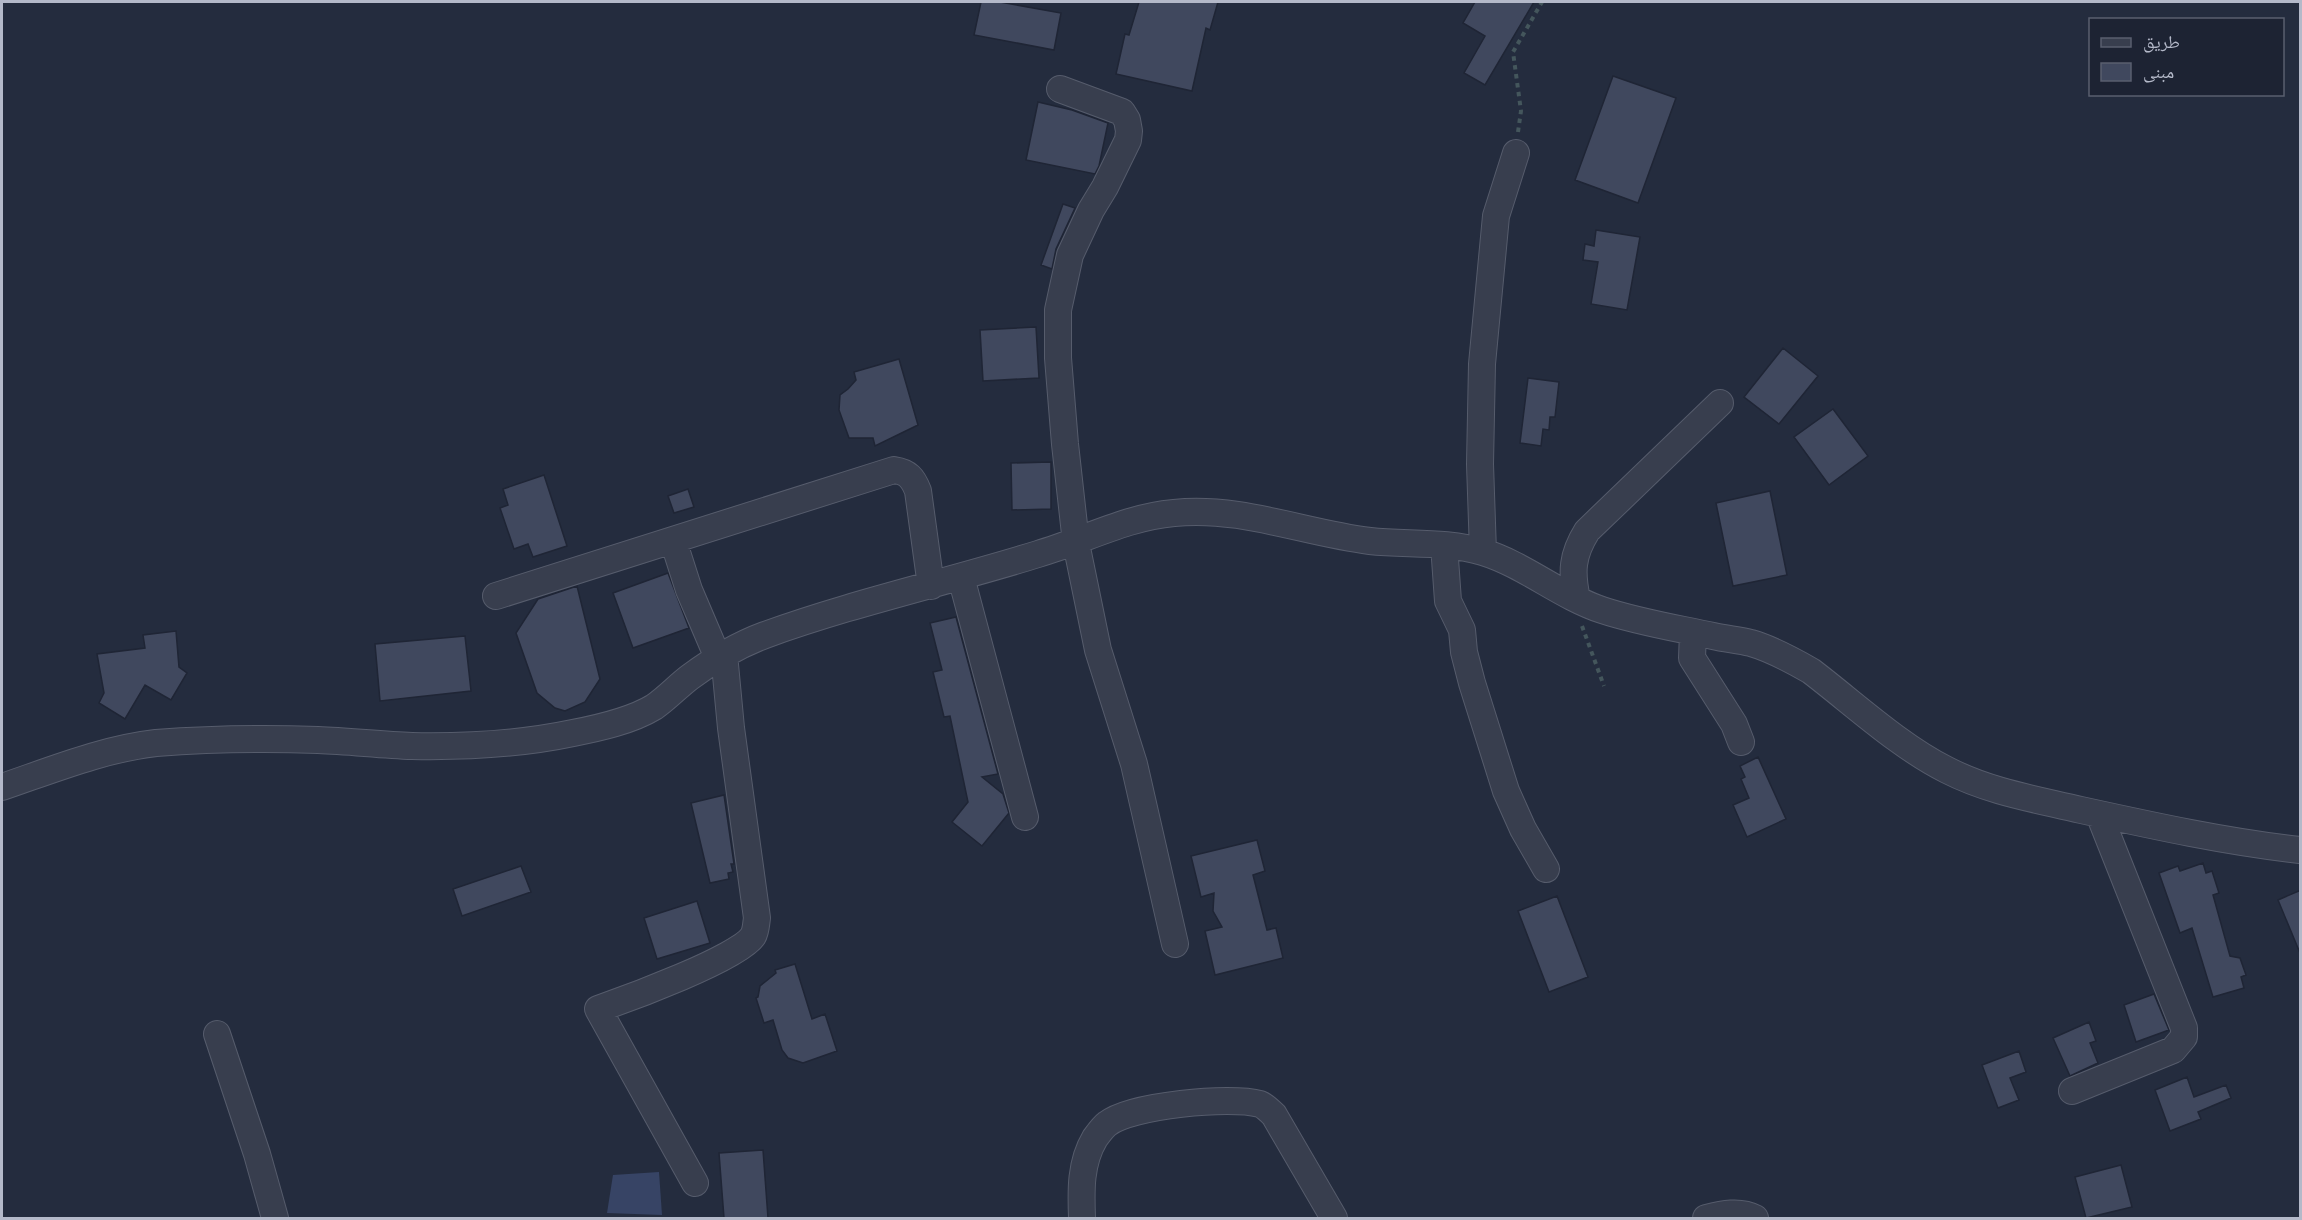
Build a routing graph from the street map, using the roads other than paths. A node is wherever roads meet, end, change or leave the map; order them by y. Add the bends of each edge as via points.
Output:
1 (1060, 89) dead end
2 (1516, 153) road end
3 (1720, 403) dead end
4 (674, 540) junction
5 (1076, 543) junction
6 (1444, 545) junction
7 (1483, 552) junction
8 (962, 578) junction
9 (931, 586) junction
10 (496, 596) dead end
11 (1577, 599) junction
12 (1693, 632) junction
13 (721, 656) junction
14 (1741, 742) dead end
15 (2, 788) edge
16 (2099, 814) junction
17 (1025, 817) dead end
18 (2301, 850) edge
19 (1546, 869) dead end
20 (1175, 944) dead end
21 (217, 1034) dead end
22 (2072, 1091) dead end
23 (695, 1183) dead end
24 (275, 1218) edge
25 (1082, 1218) edge
26 (1334, 1218) edge
27 (1706, 1218) edge
28 (1755, 1218) edge

1 - 5 street via 1122,112 1129,131 1121,158 1070,255 1058,310 1058,358
2 - 7 street via 1496,216 1482,364
3 - 11 street via 1587,531 1576,548 1573,580
4 - 9 street via 894,470 904,471 918,491
4 - 10 street
4 - 13 street via 689,590
5 - 6 street via 1117,525 1176,512 1257,517 1365,540
5 - 8 street
5 - 20 street via 1098,650 1134,764
6 - 7 street
6 - 19 street via 1448,601 1462,630 1472,683 1506,791
7 - 11 street
8 - 9 street
8 - 17 street
9 - 13 street via 777,631
11 - 12 street via 1598,609
12 - 14 street via 1692,658
12 - 16 street via 1750,643 1795,662 1898,739 1974,783
13 - 15 street via 651,709 572,734 445,746 317,740 151,744 97,754
13 - 23 street via 757,918 753,935 737,950 698,969 598,1009
16 - 18 street via 2250,844
16 - 22 street via 2184,1028 2184,1037 2173,1050
21 - 24 street via 258,1154
25 - 26 street via 1082,1175 1087,1156 1095,1137 1107,1124 1130,1113 1228,1100 1263,1104 1275,1115
27 - 28 street via 1734,1213

